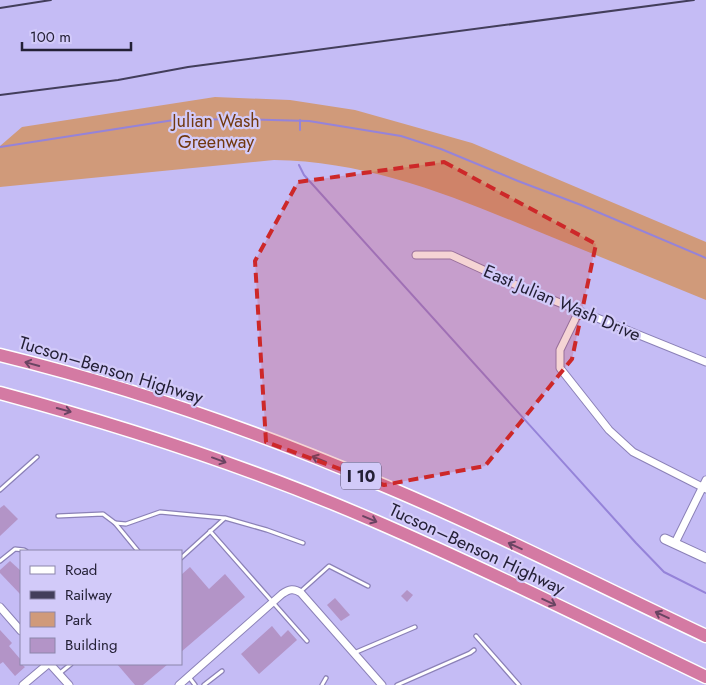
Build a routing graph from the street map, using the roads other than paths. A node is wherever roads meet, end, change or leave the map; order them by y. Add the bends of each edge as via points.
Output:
1 (416, 255) dead end
2 (579, 311) junction
3 (0, 356) edge
4 (706, 362) edge
5 (0, 393) edge
6 (37, 457) dead end
7 (705, 485) edge
8 (0, 490) edge
9 (58, 516) dead end
10 (225, 518) junction
11 (115, 523) junction
12 (210, 531) junction
13 (665, 539) dead end
14 (303, 543) dead end
15 (675, 543) junction
16 (24, 550) edge
17 (137, 550) edge
18 (182, 557) edge
19 (706, 558) edge
20 (0, 561) edge
21 (368, 586) dead end
22 (300, 593) junction
23 (272, 602) junction
24 (0, 606) edge
25 (415, 626) dead end
26 (20, 630) edge
27 (476, 636) dead end
28 (706, 636) edge
29 (306, 641) dead end
30 (474, 650) dead end
31 (354, 653) junction
32 (48, 665) edge
33 (50, 665) edge
34 (70, 665) edge
35 (222, 671) dead end
36 (59, 674) junction
37 (188, 677) junction
38 (706, 677) edge
39 (326, 678) dead end
40 (23, 685) edge
41 (69, 685) edge
42 (179, 685) edge
43 (195, 685) edge
44 (204, 685) edge
45 (322, 685) edge
46 (382, 685) edge
47 (397, 685) edge
48 (519, 685) edge

1 - 2 street, East Julian Wash Drive via 451,255
2 - 4 street, East Julian Wash Drive
2 - 7 street via 560,350 560,368 610,430 633,452
28 -> 3 highway, Tucson–Benson Highway / I 10 via 410,497 286,446 147,397
5 -> 38 highway, Tucson–Benson Highway / I 10 via 164,441 265,476 426,544
6 - 8 lane
7 - 15 street
9 - 11 lane via 103,514
10 - 11 lane via 160,512 126,524
10 - 12 lane
10 - 14 lane
11 - 17 lane
12 - 18 lane
12 - 23 lane
13 - 15 street
15 - 19 street
16 - 20 lane via 15,549
21 - 22 lane via 329,566
22 - 23 street via 289,590
22 - 31 street
23 - 29 lane
23 - 37 street
24 - 26 street
25 - 31 lane
27 - 48 lane
30 - 47 lane
31 - 46 street
32 - 40 street
33 - 36 street
34 - 36 lane
35 - 44 lane
36 - 41 street
37 - 42 street
37 - 43 lane
39 - 45 lane

